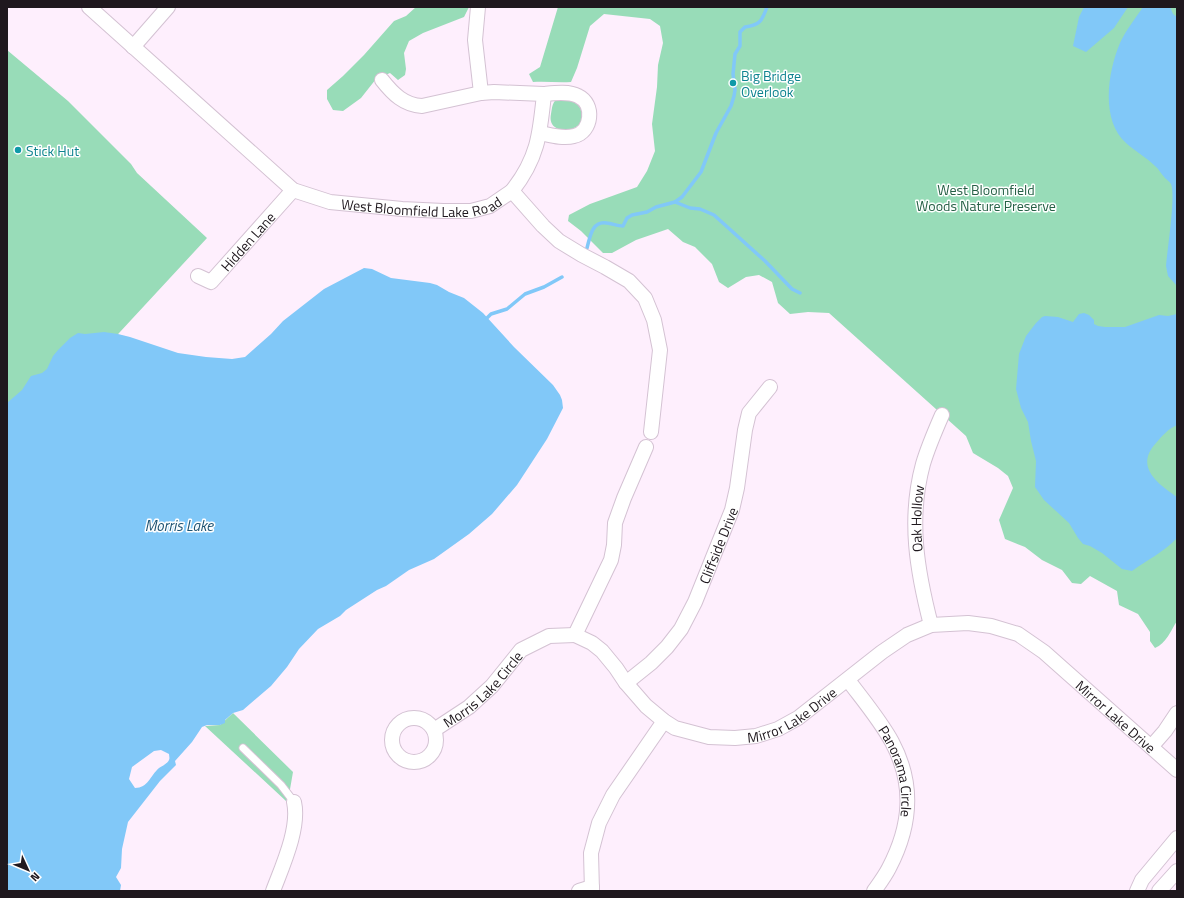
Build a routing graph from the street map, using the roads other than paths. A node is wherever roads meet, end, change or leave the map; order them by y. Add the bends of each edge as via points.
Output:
1 (89, 7) edge
2 (168, 7) edge
3 (478, 7) edge
4 (133, 47) junction
5 (382, 80) dead end
6 (481, 93) junction
7 (544, 94) junction
8 (540, 134) junction
9 (294, 190) junction
10 (512, 191) junction
11 (198, 276) dead end
12 (770, 387) dead end
13 (942, 415) dead end
14 (651, 432) dead end
15 (646, 447) dead end
16 (931, 624) junction
17 (575, 635) junction
18 (848, 680) junction
19 (626, 683) junction
20 (1177, 713) edge
21 (664, 721) junction
22 (434, 730) dead end
23 (1151, 747) junction
24 (243, 748) dead end
25 (1177, 770) edge
26 (294, 802) joint
27 (1177, 838) edge
28 (1159, 859) junction
29 (1176, 872) edge
30 (588, 890) edge
31 (273, 891) edge
32 (874, 891) edge
33 (1137, 891) edge
34 (1159, 891) edge

1 - 4 street, West Bloomfield Lake Road
2 - 4 street
3 - 6 street via 475,40
4 - 9 street, West Bloomfield Lake Road
5 - 6 street via 399,98 422,106
6 - 7 street
7 - 8 street
7 - 8 street via 576,95 587,104 589,121 585,130 573,137
8 - 10 street via 531,161
9 - 10 street, West Bloomfield Lake Road via 330,202 443,211 471,211 490,206
9 - 11 street, Hidden Lane via 210,282
10 - 14 street, West Bloomfield Lake Road via 559,241 629,281 645,298 654,320 660,350
12 - 19 street, Cliffside Drive via 749,413 732,510 695,602 681,629 667,647
13 - 16 street, Oak Hollow via 923,465 914,525 916,558
15 - 17 street via 615,523 611,560
16 - 18 street, Mirror Lake Drive via 907,635
16 - 23 street, Mirror Lake Drive via 968,623 1018,634 1050,657
17 - 19 street, Mirror Lake Drive via 602,651
17 - 22 street, Morris Lake Circle via 549,636 521,650 492,686 469,707
18 - 21 street, Mirror Lake Drive via 798,718 778,730 756,736 709,737 684,732
18 - 32 street, Panorama Circle via 892,742 903,769 908,796 905,830 889,869
19 - 21 street, Mirror Lake Drive via 646,706
20 - 23 street
21 - 30 street via 613,795 599,823 591,853
23 - 25 street, Mirror Lake Drive
24 - 26 lane via 281,785
26 - 31 street via 292,837
27 - 28 street
28 - 29 street
28 - 33 street via 1142,880
29 - 34 street

